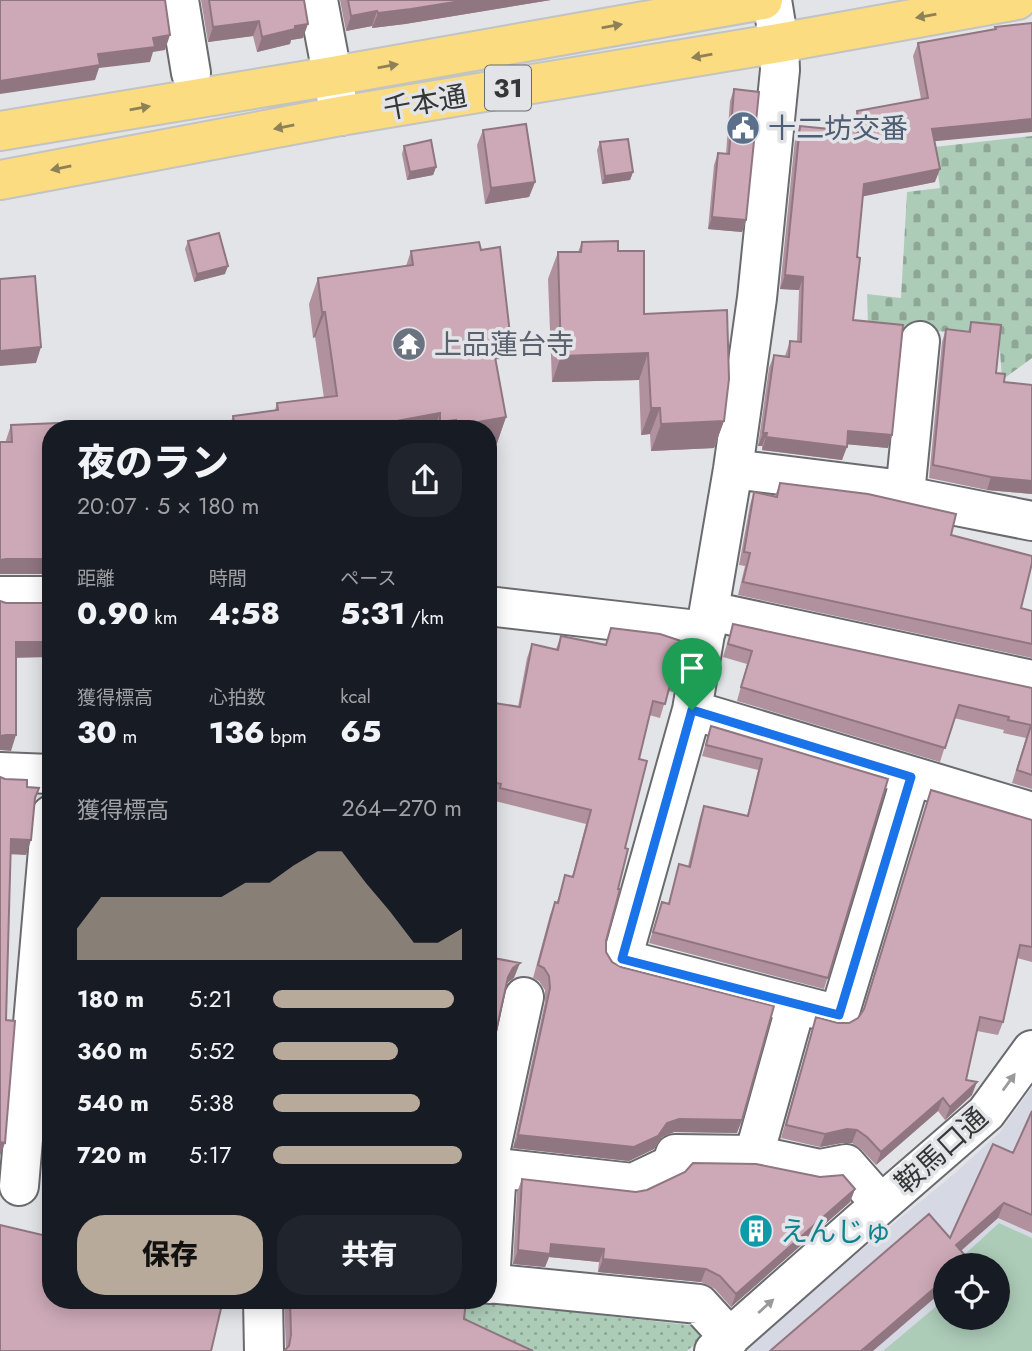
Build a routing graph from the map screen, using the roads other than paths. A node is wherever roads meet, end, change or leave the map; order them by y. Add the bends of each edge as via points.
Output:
1 (179, 0) edge
2 (318, 0) edge
3 (764, 0) edge
4 (772, 0) edge
5 (1017, 0) edge
6 (779, 43) junction
7 (191, 73) dead end
8 (333, 76) junction
9 (340, 116) junction
10 (0, 131) edge
11 (0, 180) edge
12 (919, 341) dead end
13 (733, 469) junction
14 (905, 494) junction
15 (1032, 521) edge
16 (0, 596) edge
17 (42, 596) edge
18 (497, 607) edge
19 (708, 621) junction
20 (1032, 680) edge
21 (692, 710) junction
22 (0, 772) edge
23 (42, 774) edge
24 (911, 777) junction
25 (1032, 812) edge
26 (42, 936) edge
27 (524, 997) dead end
28 (796, 1005) junction
29 (1032, 1051) edge
30 (497, 1135) edge
31 (754, 1155) junction
32 (497, 1167) edge
33 (23, 1188) edge
34 (881, 1203) junction
35 (497, 1284) edge
36 (263, 1309) edge
37 (722, 1344) edge
38 (264, 1351) edge

1 - 7 street
2 - 8 street
8 -> 3 main road, 千本通 / 31
4 - 6 street
5 -> 6 main road, 千本通 / 31
6 -> 9 main road, 千本通 / 31
6 - 13 street via 761,258
8 - 9 street
10 -> 8 main road, 千本通 / 31
9 -> 11 main road, 千本通 / 31
12 - 14 street
13 - 14 street
13 - 19 street
14 - 15 street
16 - 17 street
18 - 19 street
19 - 20 street
19 - 21 street
21 - 24 street
21 - 28 street via 622,959
22 - 23 street
24 - 25 street
24 - 28 street via 839,1015
26 - 33 street
27 - 30 street
28 - 31 street
34 -> 29 street, 鞍馬口通 via 986,1113
31 - 32 street via 675,1154 671,1165 633,1183
31 - 34 street via 820,1169 846,1164
37 -> 34 street, 鞍馬口通
35 - 37 street via 699,1304
36 - 38 street

